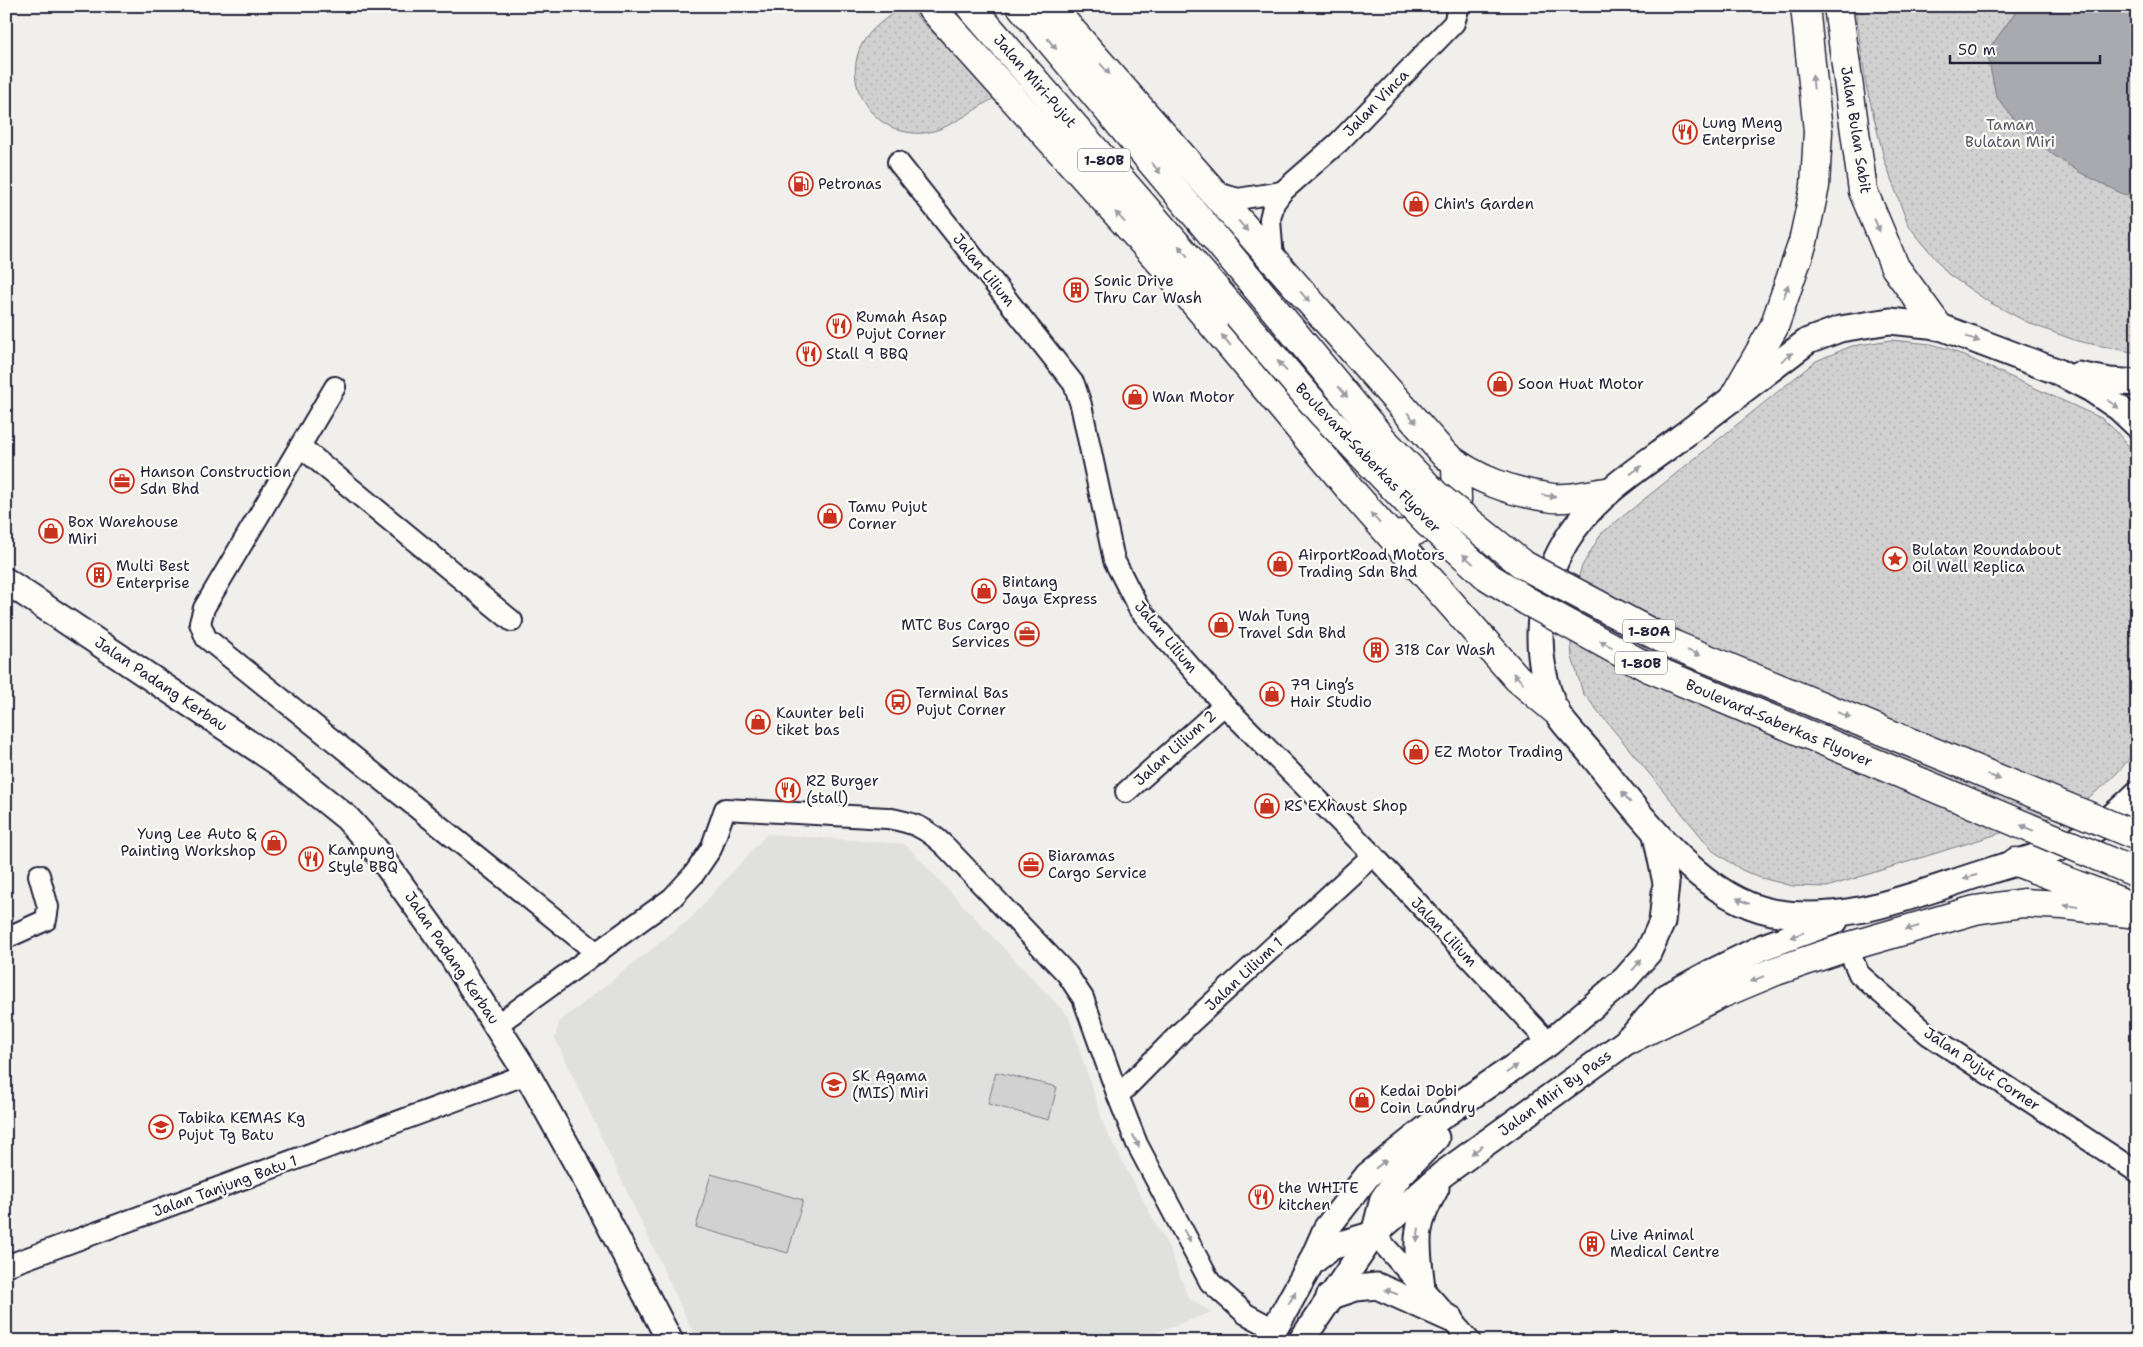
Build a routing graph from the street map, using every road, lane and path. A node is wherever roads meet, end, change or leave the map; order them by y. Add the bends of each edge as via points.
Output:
1 (930, 6) edge
2 (970, 6) edge
3 (1021, 6) edge
4 (1050, 6) edge
5 (1459, 6) edge
6 (1804, 6) edge
7 (1838, 6) edge
8 (898, 162) dead end
9 (1213, 192) junction
10 (1282, 192) junction
11 (1273, 260) junction
12 (1238, 314) joint
13 (1938, 326) junction
14 (2056, 371) junction
15 (2137, 383) edge
16 (335, 387) dead end
17 (1734, 397) junction
18 (2137, 425) edge
19 (301, 447) junction
20 (1456, 464) junction
21 (1607, 492) junction
22 (1393, 537) junction
23 (6, 581) edge
24 (512, 621) dead end
25 (1224, 704) junction
26 (1555, 710) junction
27 (1126, 792) dead end
28 (2137, 794) edge
29 (1656, 835) junction
30 (2137, 836) edge
31 (1373, 855) junction
32 (2016, 862) junction
33 (2137, 874) edge
34 (38, 876) dead end
35 (2137, 908) edge
36 (1859, 912) junction
37 (2137, 914) edge
38 (6, 938) edge
39 (1847, 947) junction
40 (598, 953) junction
41 (498, 1024) junction
42 (1630, 1040) junction
43 (1549, 1043) junction
44 (527, 1074) junction
45 (1118, 1096) junction
46 (1468, 1100) junction
47 (2137, 1172) edge
48 (1443, 1174) junction
49 (1374, 1234) junction
50 (1311, 1262) junction
51 (6, 1266) edge
52 (1422, 1288) junction
53 (1329, 1297) junction
54 (1451, 1319) junction
55 (1271, 1335) edge
56 (670, 1341) edge
57 (1301, 1341) edge
58 (1470, 1341) edge

22 -> 1 main road via 1163,265
12 -> 2 main road, Jalan Miri-Pujut / 1-80B
3 -> 30 main road, Boulevard-Saberkas Flyover / 1-80A, bridge via 1382,439 1436,495 1522,564 1674,645
4 -> 9 main road
5 - 10 street, Jalan Vinca via 1454,23 1338,142
17 -> 6 main road via 1774,327 1803,242 1815,186 1818,131
7 -> 13 main road, Jalan Bulan Sabit via 1863,192 1895,267
8 - 25 street, Jalan Lilium via 1074,384 1114,560 1139,609
9 - 10 street via 1238,199
9 -> 11 main road
10 - 11 street via 1274,203 1270,219
11 -> 20 main road
33 -> 12 main road, Boulevard-Saberkas Flyover / 1-80B, bridge via 1647,667 1519,596 1488,576 1385,480 1321,412
13 -> 14 street
17 -> 13 street via 1808,341 1840,329 1890,321
14 - 15 street
14 -> 18 street via 2091,389
16 - 19 street
21 -> 17 street
19 - 24 street
19 - 40 street via 204,608 200,623 206,638
20 -> 21 main road via 1490,482 1554,498
20 - 22 main road via 1457,500 1444,515 1422,530
21 - 26 street via 1575,526 1564,543 1544,596 1540,642
26 -> 22 main road via 1517,678
23 - 41 street, Jalan Padang Kerbau via 280,764 348,818 410,896
25 - 27 street, Jalan Lilium 2
25 - 31 street, Jalan Lilium
29 -> 26 street
28 - 32 street via 2117,814 2069,844
36 -> 29 street via 1813,915 1769,912 1736,899 1703,878
43 -> 29 street via 1625,980 1648,953 1662,922 1666,883
31 - 43 street, Jalan Lilium
31 - 45 street, Jalan Lilium 1 via 1184,1029
32 - 35 main road
32 -> 36 street
34 - 38 street via 48,907 46,920
36 -> 42 street, Jalan Miri By Pass via 1763,947 1712,972 1666,998
37 -> 39 main road via 2023,903 1974,910
39 -> 42 main road via 1721,994
39 - 47 street, Jalan Pujut Corner via 1858,974 1929,1035
40 - 41 street
40 - 45 street via 672,898 694,874 711,849 725,809 887,818 908,822 929,830 946,846 1067,974 1083,998
41 - 44 street, Jalan Padang Kerbau
42 -> 48 street, Jalan Miri By Pass
46 -> 43 street
44 - 51 street, Jalan Tanjung Batu 1
44 - 56 street, Jalan Padang Kerbau
45 -> 55 street via 1137,1144 1210,1282
46 - 49 street via 1390,1188 1379,1210
50 -> 46 street via 1326,1229 1368,1175 1438,1119
48 - 49 street, Jalan Miri By Pass
48 -> 52 street via 1422,1212 1418,1232
49 - 50 street via 1331,1247
49 - 52 street
49 - 53 street, Jalan Miri By Pass
55 -> 50 street
52 - 54 street
54 -> 53 street via 1377,1286 1356,1288
53 - 57 street, Jalan Miri By Pass
54 - 58 street

